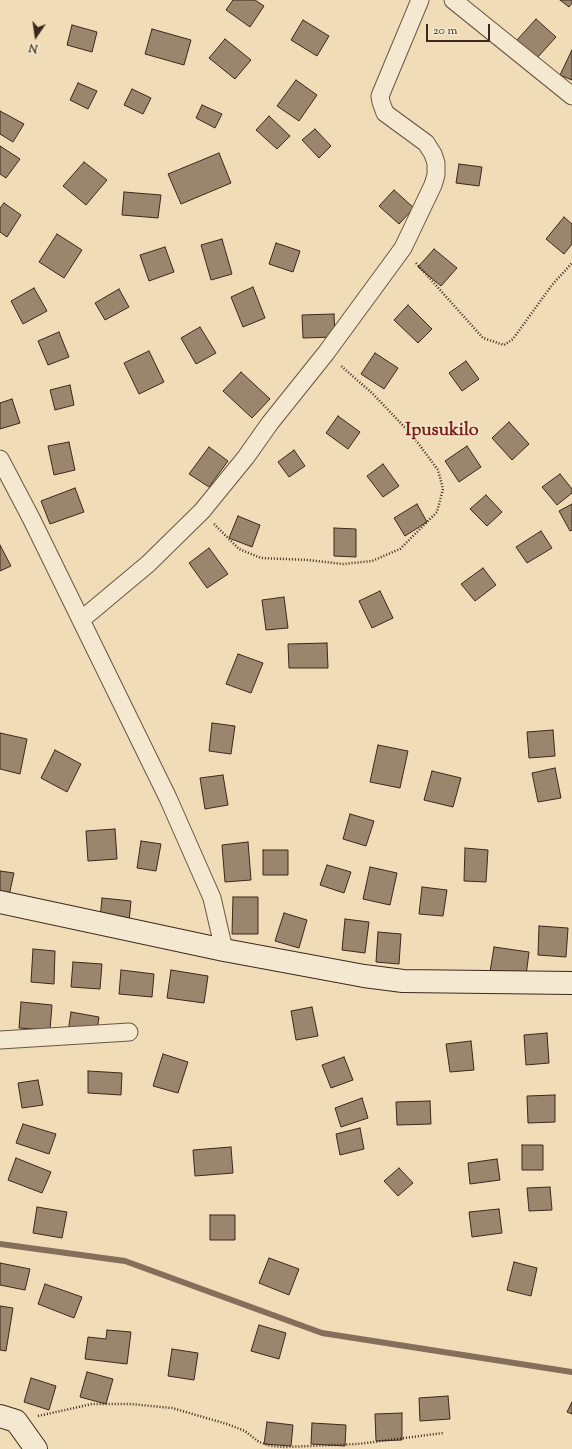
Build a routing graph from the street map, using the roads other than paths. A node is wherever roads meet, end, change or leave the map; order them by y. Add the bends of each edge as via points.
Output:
1 (420, 0) edge
2 (453, 0) edge
3 (572, 96) edge
4 (0, 459) edge
5 (81, 620) junction
6 (0, 902) edge
7 (224, 950) junction
8 (572, 983) edge
9 (129, 1032) dead end
10 (0, 1040) edge
11 (8, 1418) edge
12 (36, 1449) edge

1 - 5 street via 380,96 385,113 426,143 436,163 433,185 403,248 326,353 202,511 148,564
2 - 3 street
4 - 5 street
5 - 7 street via 168,798 212,898
6 - 7 street
7 - 8 street via 403,981
9 - 10 street
11 - 12 street

